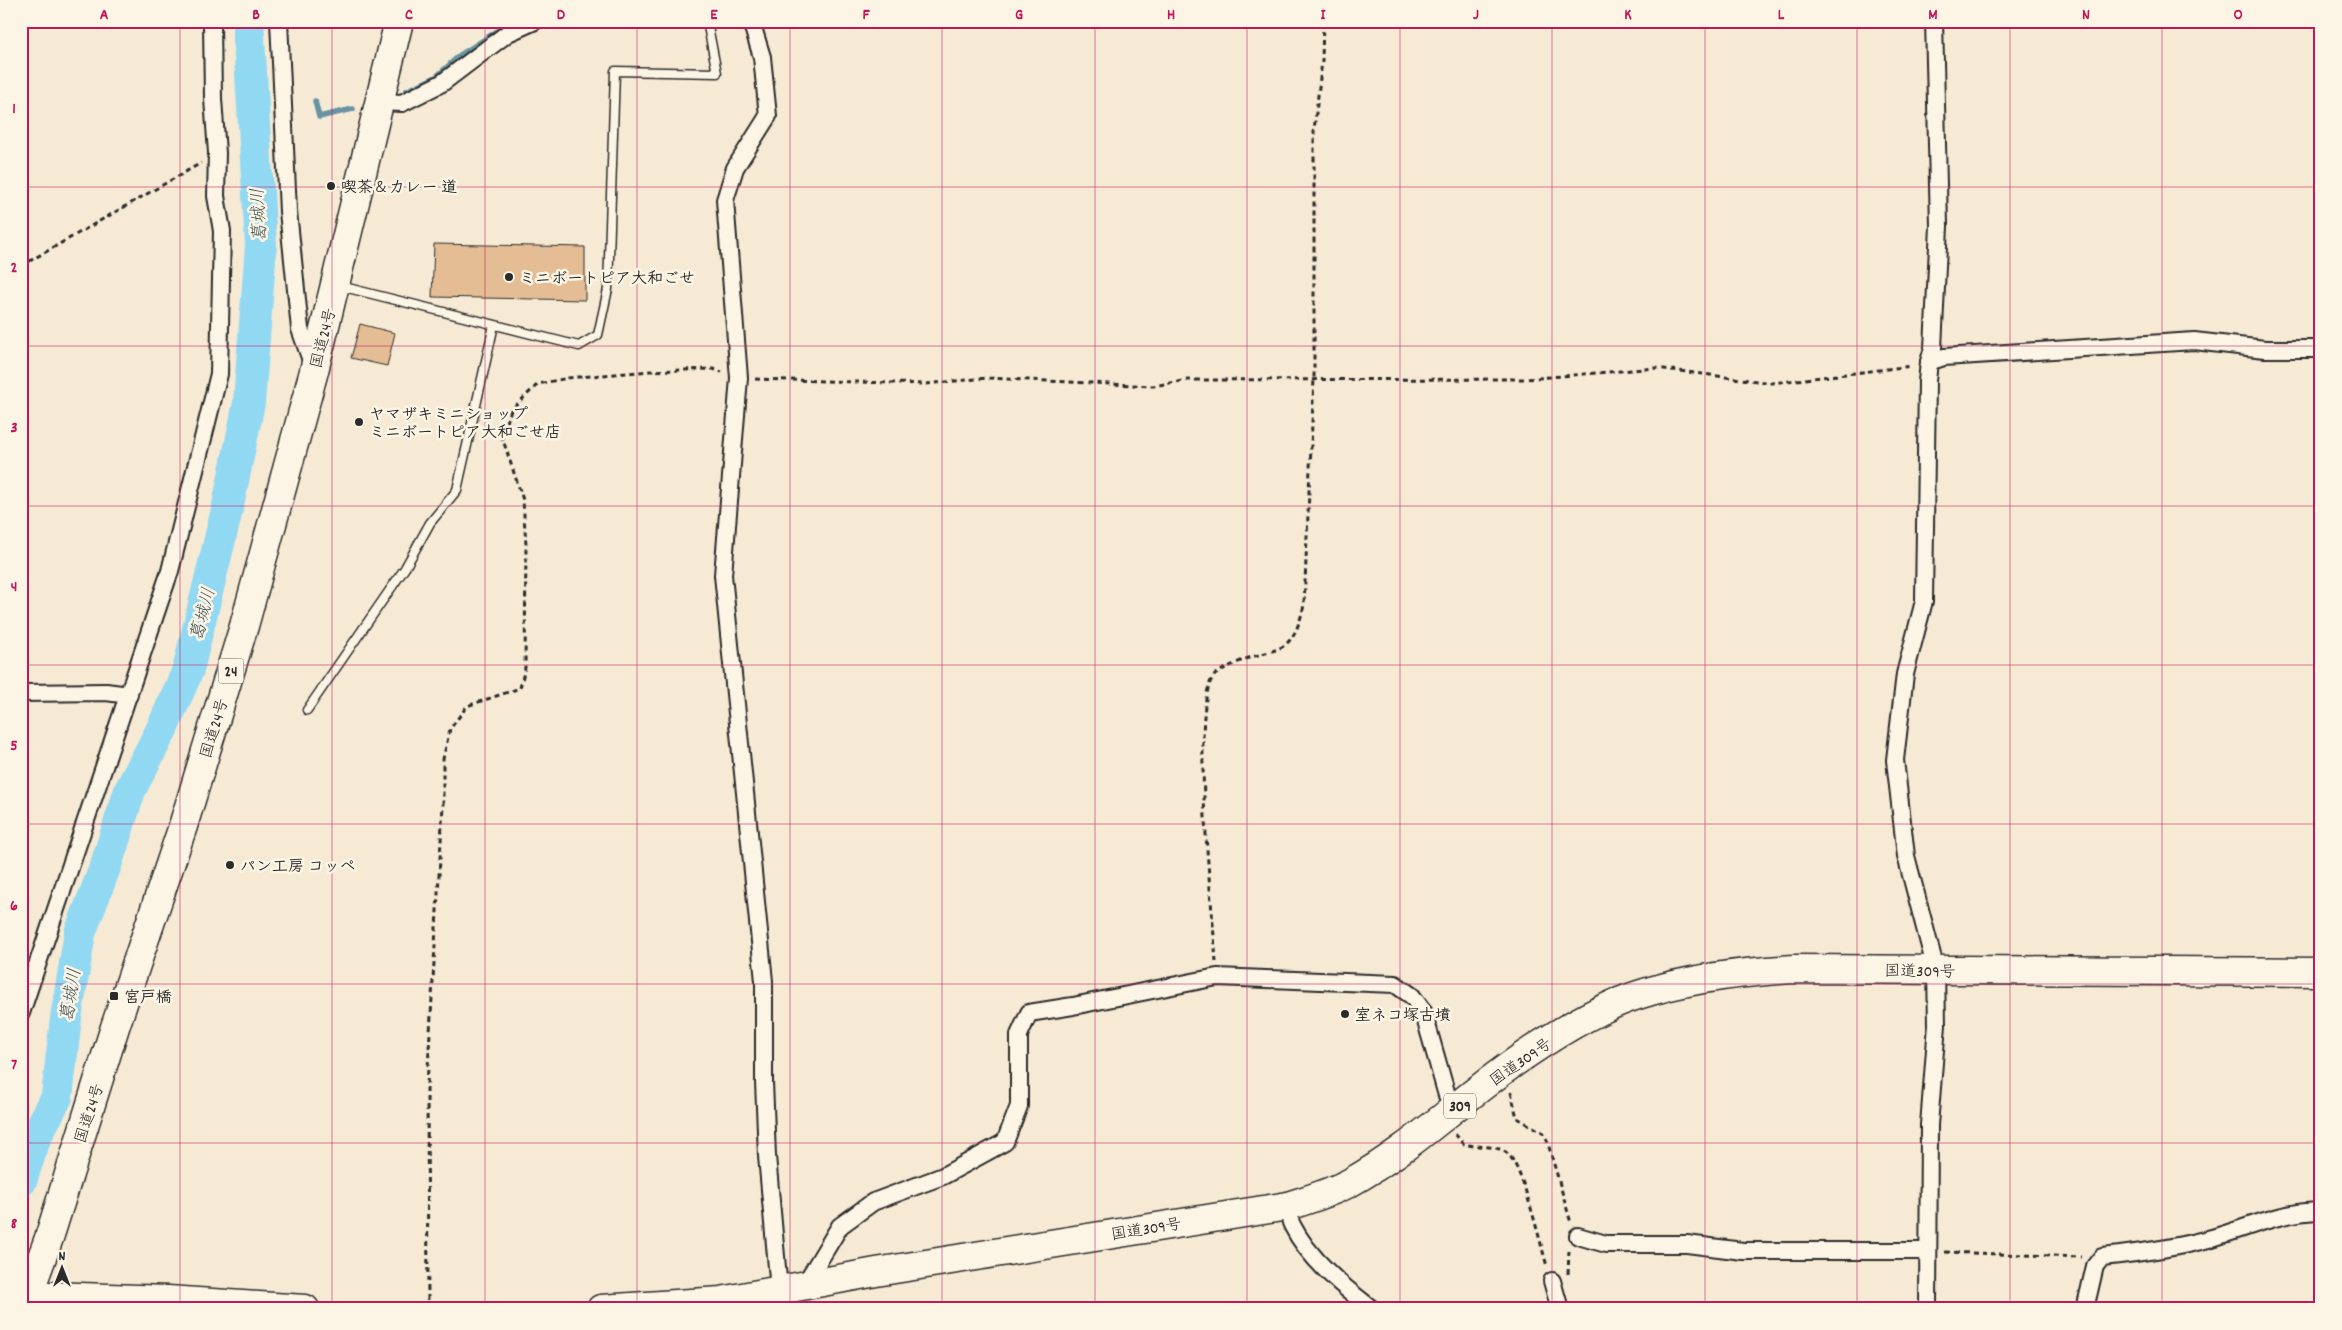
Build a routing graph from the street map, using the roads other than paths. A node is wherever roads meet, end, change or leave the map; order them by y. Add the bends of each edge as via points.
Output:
1 (212, 21) edge
2 (280, 21) edge
3 (399, 21) edge
4 (534, 21) edge
5 (707, 21) edge
6 (751, 21) edge
7 (1934, 21) edge
8 (380, 102) junction
9 (335, 284) junction
10 (494, 325) junction
11 (2321, 348) edge
12 (1929, 362) junction
13 (314, 370) junction
14 (21, 693) edge
15 (129, 695) junction
16 (307, 710) dead end
17 (1936, 970) junction
18 (2321, 972) edge
19 (21, 1013) edge
20 (1448, 1115) junction
21 (1288, 1206) junction
22 (2321, 1211) edge
23 (1578, 1236) road end
24 (1928, 1251) junction
25 (1552, 1281) road end
26 (792, 1287) junction
27 (26, 1302) edge
28 (203, 1305) edge
29 (722, 1305) edge
30 (632, 1308) edge
31 (305, 1309) edge
32 (601, 1309) edge
33 (1372, 1309) edge
34 (1560, 1309) edge
35 (1928, 1309) edge
36 (2085, 1309) edge

1 - 15 street via 216,196 222,231 219,374 170,571
2 - 13 street via 288,211 300,329
3 - 8 highway, 国道24号 / 24
4 - 8 street via 508,33 442,83 402,104
5 - 10 lane via 717,73 615,71 608,289 598,335 579,346
6 - 26 street via 762,57 768,116 735,168 725,200 739,378 723,575 764,980 767,1156
7 - 12 street via 1939,226 1933,348
8 - 9 highway, 国道24号 / 24
9 - 10 lane
9 - 13 highway, 国道24号 / 24
10 - 16 lane via 457,490 430,523 405,568
11 - 12 street via 2265,349 2194,341 1944,357
12 - 17 street via 1924,601 1905,674 1895,760 1906,856
13 - 27 highway, 国道24号 / 24 via 206,752
14 - 15 street via 106,692
15 - 19 street
17 - 18 highway, 国道309号 / 309
17 - 20 highway, 国道309号 / 309 via 1765,970 1721,975 1638,994 1527,1053
17 - 24 street via 1937,1025 1929,1125
20 - 21 highway, 国道309号 / 309 via 1389,1159 1350,1183
20 - 26 street via 1423,1011 1412,996 1395,984 1217,977 1029,1012 1019,1035 1019,1106 1005,1142 943,1176 873,1202 840,1226
21 - 26 highway, 国道309号 / 309
21 - 33 street via 1290,1223 1303,1242 1346,1289
22 - 36 street via 2289,1213 2183,1246 2102,1257 2095,1266
23 - 24 street via 1606,1244 1680,1244 1743,1251
24 - 35 street
25 - 34 street
26 - 29 highway, 国道309号 / 309
27 - 28 highway
28 - 31 highway
29 - 30 highway, 国道309号 / 309
30 - 32 highway, 国道309号 / 309

